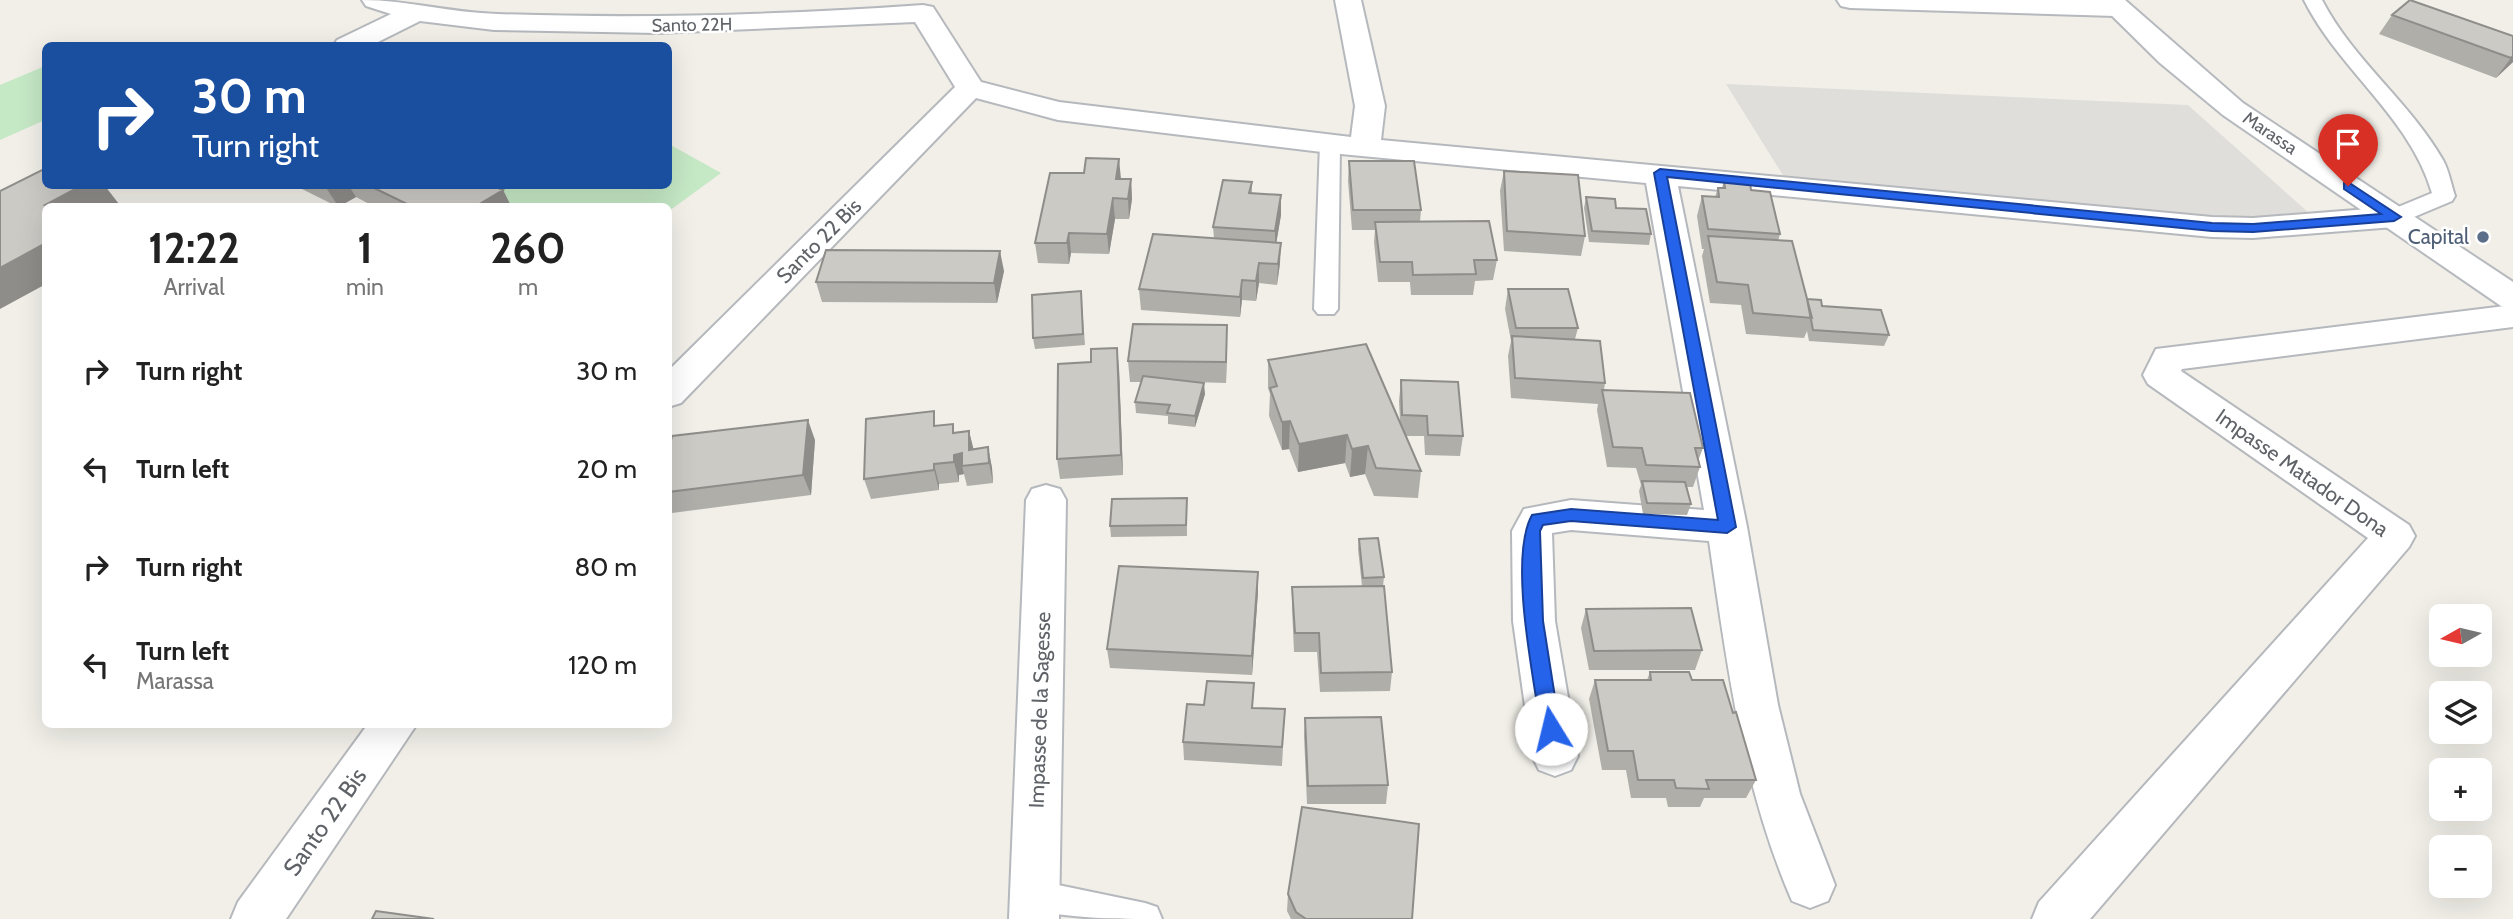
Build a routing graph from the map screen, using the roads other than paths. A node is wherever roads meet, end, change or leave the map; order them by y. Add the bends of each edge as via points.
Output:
1 (375, 0) edge
2 (710, 0) edge
3 (1348, 0) edge
4 (1850, 0) edge
5 (2313, 0) edge
6 (2112, 4) edge
7 (927, 6) edge
8 (413, 14) junction
9 (687, 27) junction
10 (355, 42) edge
11 (970, 88) junction
12 (1330, 144) junction
13 (1365, 148) junction
14 (1660, 173) junction
15 (2394, 217) junction
16 (2513, 298) edge
17 (1326, 309) dead end
18 (2513, 316) edge
19 (672, 390) edge
20 (1046, 500) dead end
21 (1727, 527) junction
22 (392, 728) edge
23 (1555, 756) dead end
24 (1810, 885) dead end
25 (1034, 908) edge
26 (256, 919) edge
27 (1145, 919) edge
28 (2057, 919) edge

1 - 8 street, Santo 22H
2 - 9 street
3 - 13 street via 1370,106
4 - 6 street
5 - 15 lane via 2323,24 2402,118 2432,162 2444,196
6 - 15 street, Marassa via 2233,109
7 - 9 street, Santo 22H
7 - 11 street, Santo 22H
8 - 9 street, Santo 22H via 452,20
8 - 10 street
11 - 12 street via 1058,111
11 - 19 street, Santo 22 Bis
12 - 13 street
12 - 17 lane
13 - 14 street
14 - 15 street via 2212,227
14 - 21 street
15 - 16 street, Marassa
18 - 28 street, Impasse Matador Dona via 2168,358 2161,375 2395,536
20 - 25 street, Impasse de la Sagesse
21 - 23 street via 1571,515 1538,520 1532,531 1534,621
21 - 24 street via 1773,782
22 - 26 street, Santo 22 Bis
25 - 27 lane

